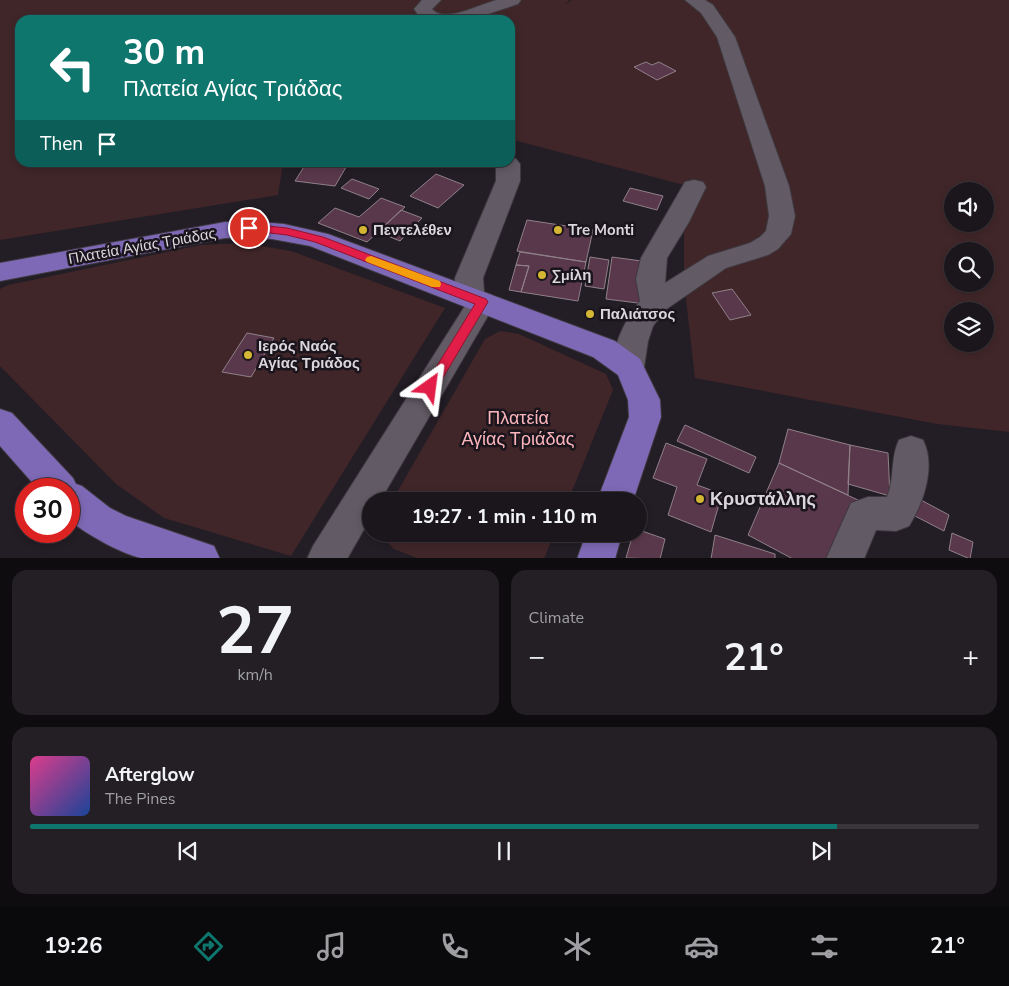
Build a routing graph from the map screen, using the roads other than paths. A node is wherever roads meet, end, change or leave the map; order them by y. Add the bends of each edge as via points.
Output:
1 (432, 0) edge
2 (512, 0) edge
3 (694, 0) edge
4 (426, 15) edge
5 (463, 15) edge
6 (508, 167) edge
7 (694, 187) dead end
8 (0, 272) edge
9 (476, 300) junction
10 (655, 303) junction
11 (629, 367) junction
12 (0, 423) edge
13 (911, 450) dead end
14 (51, 478) edge
15 (619, 492) edge
16 (80, 509) edge
17 (601, 542) edge
18 (201, 558) edge
19 (326, 558) edge
20 (596, 558) edge
21 (845, 558) edge

1 - 4 street via 423,9
2 - 5 street
3 - 10 street via 707,9 726,37 777,186 782,216 778,234 769,243 717,262
6 - 9 street via 508,181 468,278
7 - 10 street via 654,258 650,279
8 - 9 main road, Πλατεία Αγίας Τριάδας via 249,228 287,231 319,240
9 - 11 main road, Πλατεία Αγίας Τριάδας via 604,349
9 - 19 street
10 - 11 street via 640,322
11 - 15 main road, Πλατεία Αγίας Τριάδας via 644,400 645,417
12 - 14 main road
13 - 21 street via 910,475 903,505 896,514 872,512 864,515
16 - 18 main road via 118,530
17 - 20 main road

